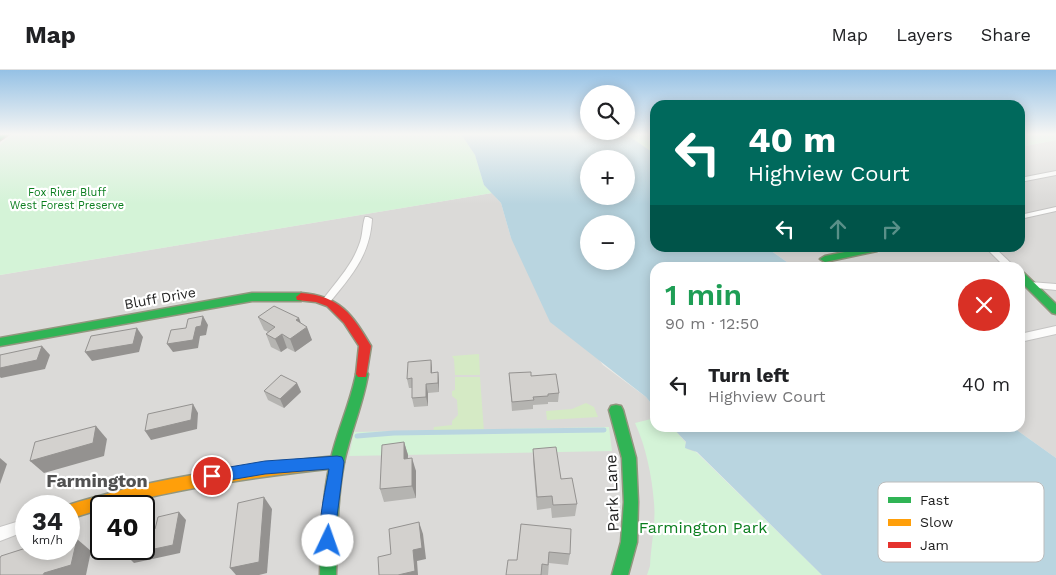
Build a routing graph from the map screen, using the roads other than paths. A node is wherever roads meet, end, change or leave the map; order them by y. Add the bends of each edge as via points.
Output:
1 (1056, 173) edge
2 (1025, 179) edge
3 (1056, 209) edge
4 (1025, 216) edge
5 (368, 220) dead end
6 (858, 252) edge
7 (994, 252) edge
8 (825, 259) dead end
9 (1005, 262) edge
10 (1025, 280) edge
11 (1030, 285) junction
12 (1056, 287) edge
13 (326, 300) junction
14 (1056, 310) edge
15 (1056, 330) edge
16 (1025, 337) edge
17 (0, 342) edge
18 (616, 410) dead end
19 (337, 462) junction
20 (80, 508) edge
21 (15, 529) edge
22 (0, 534) edge
23 (328, 575) edge
24 (620, 575) edge

1 - 2 street
3 - 4 street
5 - 13 street via 368,237 353,267
6 - 8 street
7 - 9 street
10 - 11 street
11 - 12 street
11 - 14 street
13 - 17 street, Bluff Drive via 252,297
13 - 19 street via 347,317 366,346 360,387
15 - 16 street
18 - 24 street, Park Lane via 629,458 631,502 630,542
19 - 20 street via 265,468 176,482
19 - 23 street via 328,524
21 - 22 street

